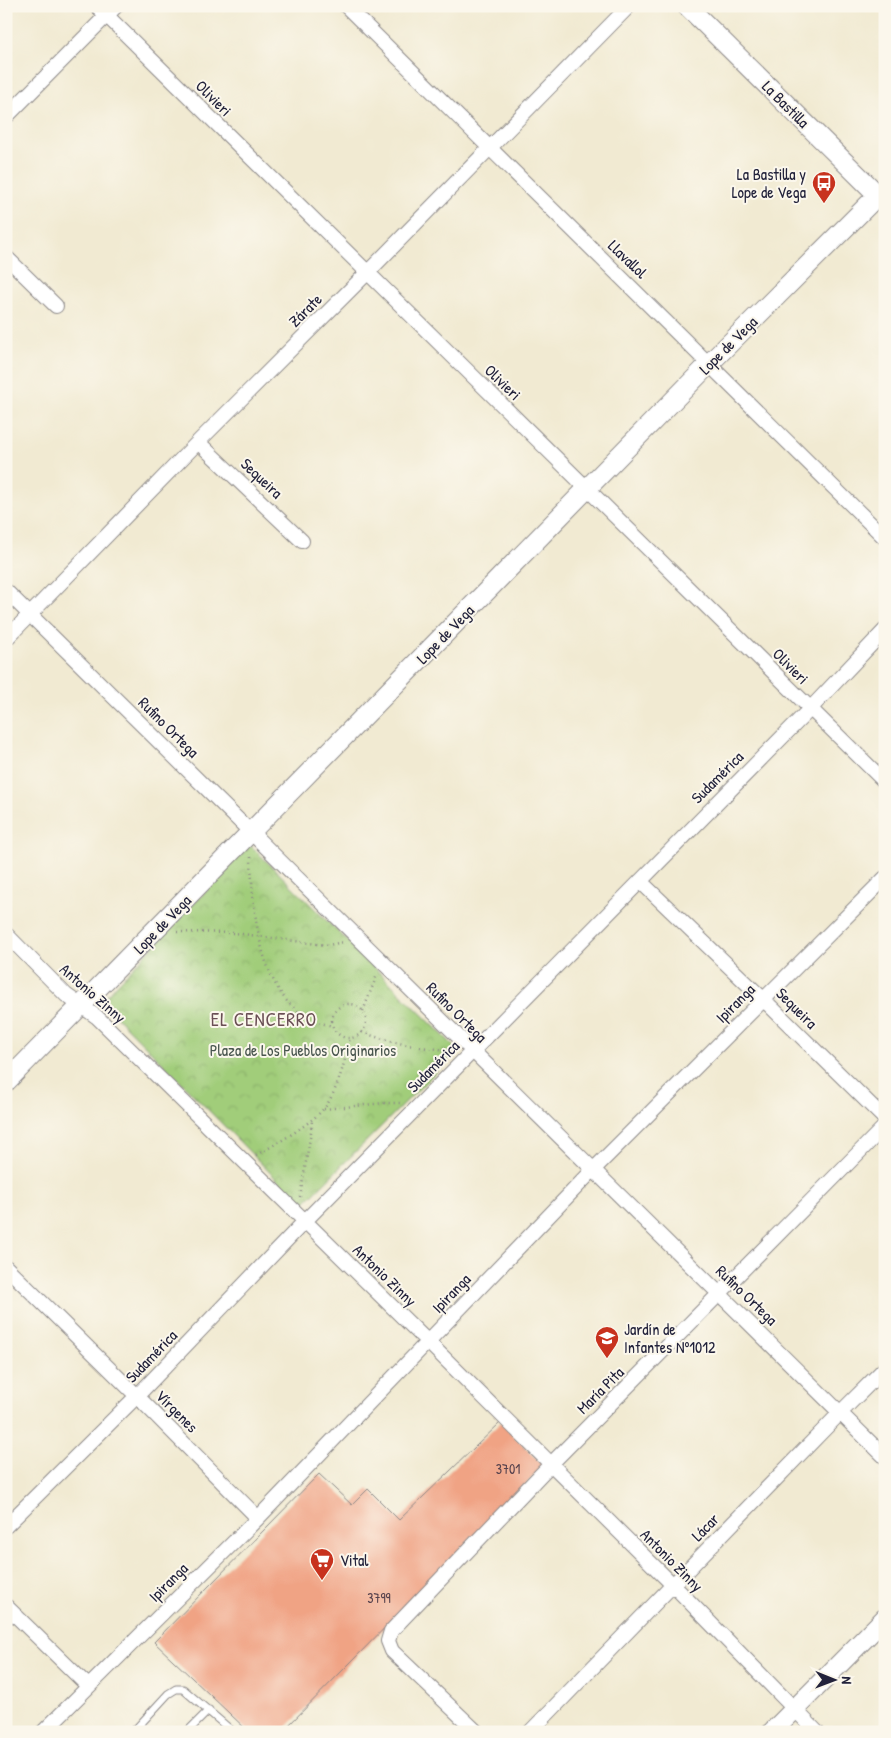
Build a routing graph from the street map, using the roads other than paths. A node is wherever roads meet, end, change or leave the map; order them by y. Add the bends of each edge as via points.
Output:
1 (346, 6) edge
2 (629, 6) edge
3 (687, 6) edge
4 (106, 9) edge
5 (6, 117) edge
6 (489, 148) junction
7 (882, 195) edge
8 (6, 257) edge
9 (367, 273) junction
10 (56, 306) dead end
11 (709, 364) junction
12 (198, 442) junction
13 (587, 489) junction
14 (885, 538) edge
15 (302, 541) dead end
16 (6, 591) edge
17 (31, 615) junction
18 (885, 630) edge
19 (6, 639) edge
20 (810, 709) junction
21 (885, 782) edge
22 (251, 833) junction
23 (885, 878) edge
24 (640, 881) junction
25 (6, 934) edge
26 (763, 999) junction
27 (82, 1006) junction
28 (472, 1051) junction
29 (6, 1082) edge
30 (885, 1119) edge
31 (885, 1126) edge
32 (593, 1170) junction
33 (300, 1216) junction
34 (6, 1267) edge
35 (720, 1294) junction
36 (428, 1342) junction
37 (885, 1368) edge
38 (137, 1396) junction
39 (840, 1412) junction
40 (885, 1457) edge
41 (551, 1464) junction
42 (258, 1518) junction
43 (6, 1526) edge
44 (673, 1585) junction
45 (6, 1606) edge
46 (885, 1618) edge
47 (88, 1686) junction
48 (209, 1710) junction
49 (794, 1710) junction
50 (43, 1732) edge
51 (133, 1732) edge
52 (187, 1732) edge
53 (233, 1732) edge
54 (477, 1732) edge
55 (530, 1732) edge
56 (772, 1732) edge
57 (817, 1732) edge

1 - 6 street, Llavallol
2 - 6 street, Zárate
3 - 7 street, La Bastilla
4 - 5 street
4 - 9 street, Olivieri
6 - 9 street, Zárate
6 - 11 street, Llavallol
7 - 11 street, Lope de Vega
8 - 10 street
9 - 12 street, Zárate
9 - 13 street, Olivieri
11 - 13 street, Lope de Vega
11 - 14 street, Llavallol
12 - 15 street, Sequeira
12 - 17 street, Zárate
13 - 20 street, Olivieri
13 - 22 street, Lope de Vega
16 - 17 street, Rufino Ortega
17 - 19 street, Zárate
17 - 22 street, Rufino Ortega
18 - 20 street, Sudamérica
20 - 21 street, Olivieri
20 - 24 street, Sudamérica
22 - 27 street, Lope de Vega
22 - 28 street, Rufino Ortega
23 - 26 street, Ipiranga
24 - 26 street, Sequeira
24 - 28 street, Sudamérica
25 - 27 street, Antonio Zinny via 66,995
26 - 30 street, Sequeira
26 - 32 street, Ipiranga
27 - 29 street, Lope de Vega
27 - 33 street, Antonio Zinny
28 - 32 street, Rufino Ortega
28 - 33 street, Sudamérica
31 - 35 street, María Pita
32 - 35 street, Rufino Ortega
32 - 36 street, Ipiranga
33 - 36 street, Antonio Zinny
33 - 38 street, Sudamérica
34 - 38 street, Vírgenes
35 - 39 street, Rufino Ortega
35 - 41 street, María Pita
36 - 41 street, Antonio Zinny
36 - 42 street, Ipiranga
37 - 39 street, Lácar
38 - 42 street, Vírgenes
38 - 43 street, Sudamérica
39 - 40 street, Rufino Ortega
39 - 44 street, Lácar
41 - 44 street, Antonio Zinny
41 - 54 street, María Pita via 391,1631 388,1641 392,1651
42 - 47 street, Ipiranga
44 - 49 street, Antonio Zinny
44 - 55 street, Lácar
45 - 47 street
46 - 49 street
47 - 50 street, Ipiranga
48 - 51 lane via 183,1689 176,1688
48 - 52 lane
48 - 53 lane
49 - 56 street
49 - 57 street, Antonio Zinny

